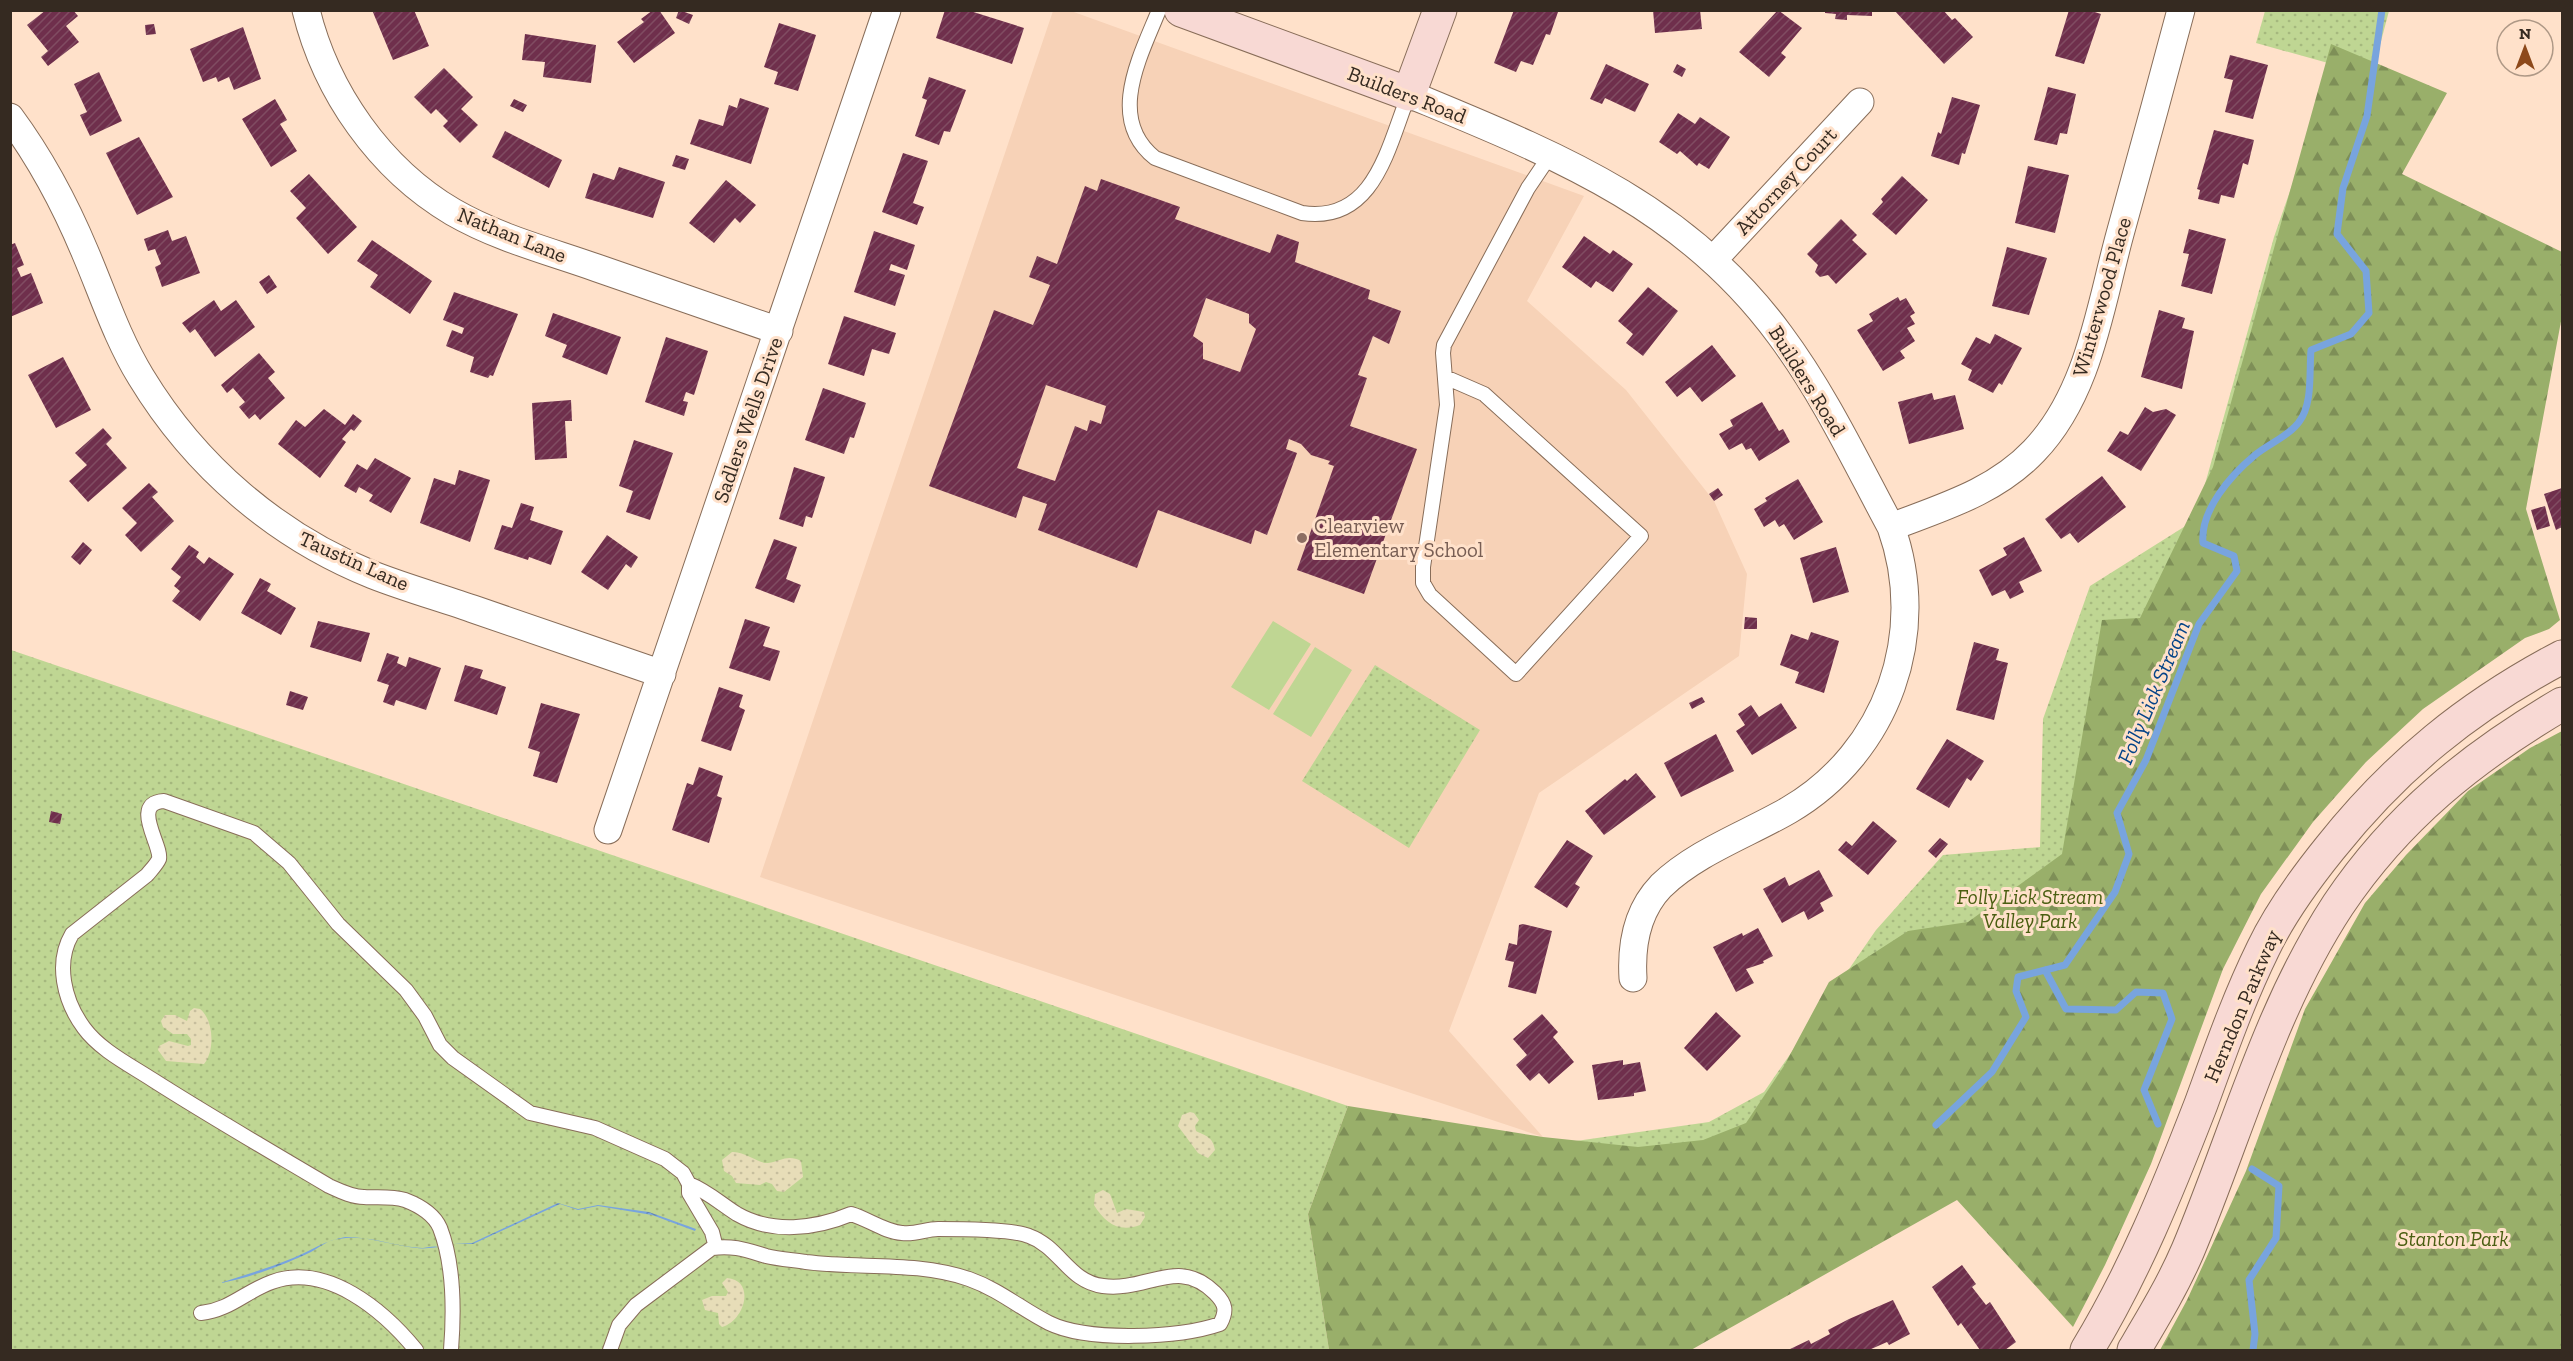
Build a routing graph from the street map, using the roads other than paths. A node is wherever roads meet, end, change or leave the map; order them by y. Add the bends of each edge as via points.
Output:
1 (306, 10) edge
2 (887, 10) edge
3 (1159, 10) edge
4 (1181, 10) edge
5 (1440, 10) edge
6 (2181, 10) edge
7 (1409, 94) junction
8 (1860, 102) dead end
9 (10, 117) edge
10 (1551, 154) junction
11 (1713, 260) junction
12 (778, 331) junction
13 (1445, 376) junction
14 (1891, 526) junction
15 (2562, 657) edge
16 (662, 674) junction
17 (2562, 704) edge
18 (608, 830) dead end
19 (2267, 941) junction
20 (2306, 963) junction
21 (1633, 978) dead end
22 (689, 1184) junction
23 (715, 1244) dead end
24 (201, 1313) dead end
25 (416, 1350) edge
26 (451, 1350) edge
27 (610, 1350) edge
28 (2087, 1350) edge
29 (2134, 1350) edge

1 - 12 street, Nathan Lane via 324,65 344,102 376,146 435,200 497,234
2 - 12 street, Sadlers Wells Drive
3 - 7 lane via 1129,91 1131,123 1146,151 1155,158 1302,213 1330,213 1362,196 1379,171
4 - 7 main road, Builders Road
5 - 7 main road
6 - 14 street, Winterwood Place via 2084,368 2056,424 2034,451 1977,494
7 - 10 street, Builders Road
8 - 11 street, Attorney Court
9 - 16 street, Taustin Lane via 62,201 116,330 140,376 203,460 243,498 316,548 373,575
10 - 11 street, Builders Road via 1624,192
10 - 13 lane via 1528,188 1448,334 1443,353
11 - 14 street, Builders Road via 1779,333 1813,382
12 - 16 street, Sadlers Wells Drive
13 - 13 lane via 1447,405 1424,583 1430,595 1516,674 1641,536 1484,394
14 - 21 street, Builders Road via 1904,576 1906,614 1902,650 1881,713 1852,757 1817,791 1696,861 1661,886 1635,931 1631,954
15 - 19 main road, Herndon Parkway via 2458,720 2392,776 2309,874
16 - 18 street, Sadlers Wells Drive
17 - 20 main road, Herndon Parkway via 2486,751 2400,826 2338,906
19 - 20 main road
19 - 28 main road, Herndon Parkway via 2230,1022 2153,1224
20 - 29 main road, Herndon Parkway via 2279,1017 2187,1253
22 - 23 lane via 689,1193
22 - 26 lane via 682,1173 656,1155 595,1128 530,1113 470,1072 440,1045 406,990 338,924 266,841 254,833 157,801 149,820 159,859 147,875 72,934 66,945 62,973 84,1029 124,1061 329,1186 362,1197 393,1197 419,1206 430,1215 439,1227 447,1262 452,1295
22 - 27 lane via 749,1220 785,1228 825,1224 851,1214 903,1234 935,1229 1027,1234 1049,1246 1074,1275 1103,1286 1137,1285 1171,1275 1185,1275 1205,1283 1222,1299 1225,1315 1220,1324 1185,1332 1076,1332 1048,1323 1002,1293 936,1270 808,1262 725,1246 712,1248 636,1305 619,1325
24 - 25 lane via 231,1306 271,1282 308,1277 336,1286 369,1305

